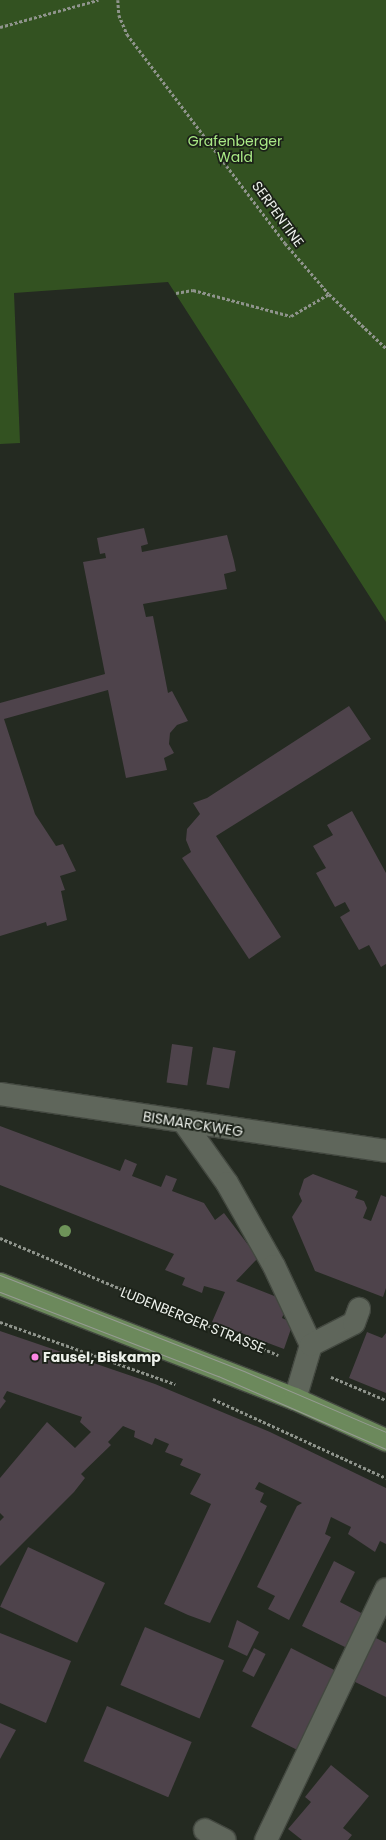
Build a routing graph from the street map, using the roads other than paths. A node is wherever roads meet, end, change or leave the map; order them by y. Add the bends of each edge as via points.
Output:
1 (0, 1094) edge
2 (185, 1124) junction
3 (386, 1151) edge
4 (0, 1284) edge
5 (359, 1308) dead end
6 (311, 1345) junction
7 (295, 1399) junction
8 (386, 1440) edge
9 (386, 1589) edge
10 (205, 1830) dead end
11 (225, 1840) edge
12 (266, 1840) edge

1 - 2 street, BISMARCKWEG
2 - 3 street, BISMARCKWEG
2 - 6 street via 227,1183 274,1266
4 - 7 main road
5 - 6 street via 354,1323
6 - 7 street
7 - 8 main road
9 - 12 street
10 - 11 street

